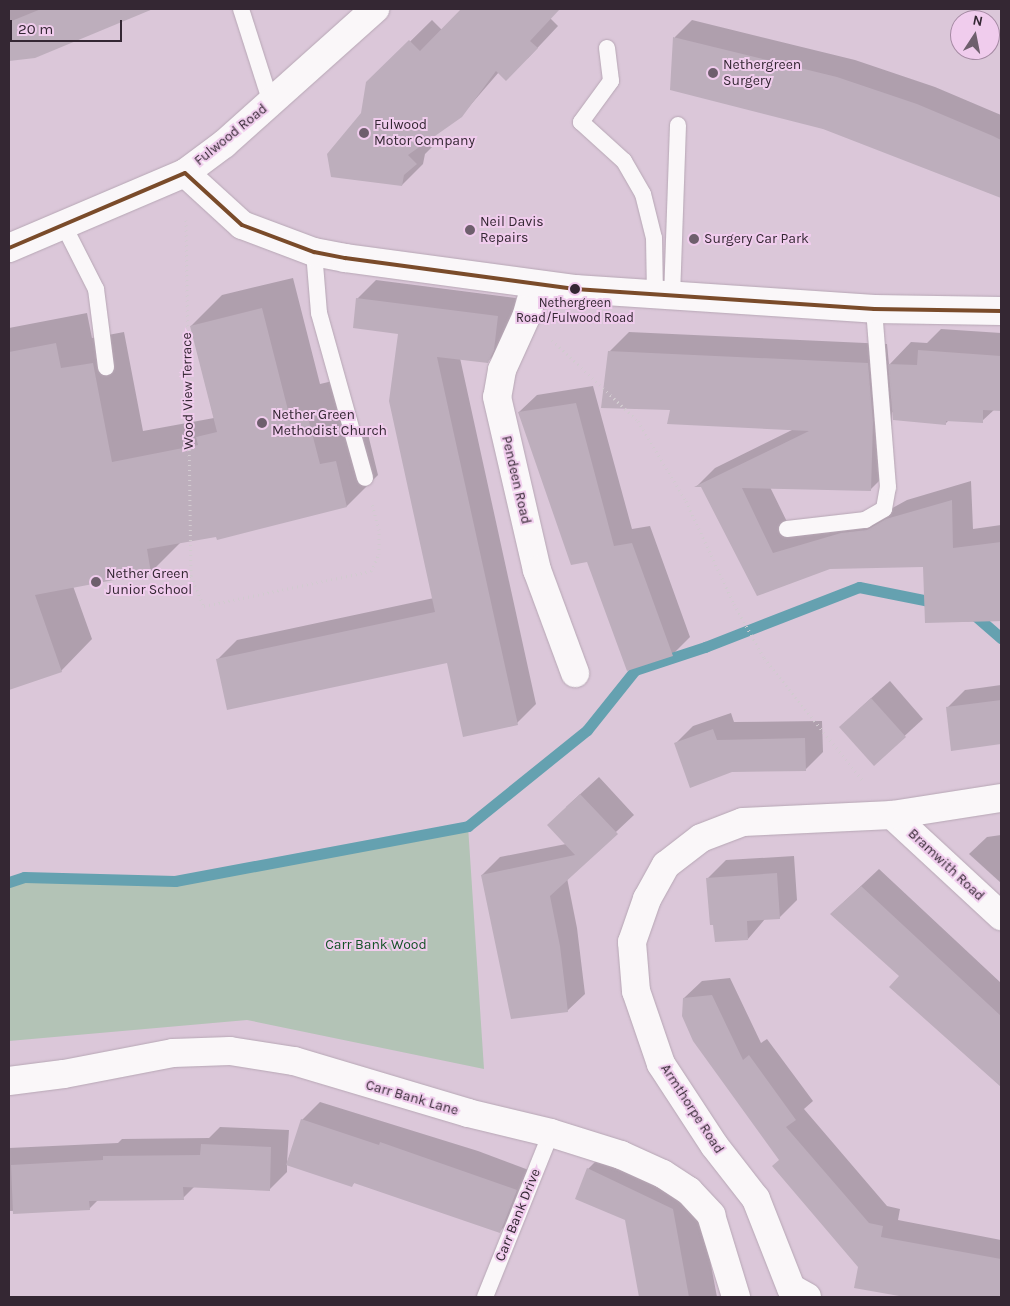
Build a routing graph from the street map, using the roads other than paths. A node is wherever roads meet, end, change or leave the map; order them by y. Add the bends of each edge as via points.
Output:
1 (241, 9) edge
2 (375, 9) edge
3 (607, 48) dead end
4 (271, 103) junction
5 (678, 125) dead end
6 (185, 173) junction
7 (64, 226) junction
8 (16, 240) edge
9 (314, 252) junction
10 (535, 286) junction
11 (663, 296) junction
12 (874, 309) junction
13 (1001, 310) edge
14 (106, 367) dead end
15 (365, 478) road end
16 (787, 529) dead end
17 (575, 673) dead end
18 (1001, 798) edge
19 (892, 815) junction
20 (1001, 916) edge
21 (9, 1081) edge
22 (551, 1133) junction
23 (485, 1297) edge
24 (736, 1297) edge
25 (807, 1297) edge

1 - 4 lane
2 - 4 street, Fulwood Road
3 - 11 lane via 611,80 581,122 624,161 643,194
4 - 6 street, Fulwood Road
5 - 11 lane
6 - 7 street, Fulwood Road
6 - 9 street via 242,225
7 - 8 street, Fulwood Road
7 - 14 lane via 96,289
9 - 10 street
9 - 15 lane via 319,313
10 - 11 street
10 - 17 street, Pendeen Road via 526,317 502,370 497,396 537,570
11 - 12 street
12 - 13 street
12 - 16 lane via 888,487 884,509 866,520
18 - 19 street, Armthorpe Road
19 - 20 street, Bramwith Road
19 - 25 street, Armthorpe Road via 758,820 742,822 701,838 666,866 647,899 632,942 636,991 662,1064 714,1145 756,1199 791,1288
21 - 22 street, Carr Bank Lane via 173,1053 230,1051 294,1061 468,1114
22 - 23 lane, Carr Bank Drive
22 - 24 street, Carr Bank Lane via 621,1155 663,1174 689,1191 711,1215

